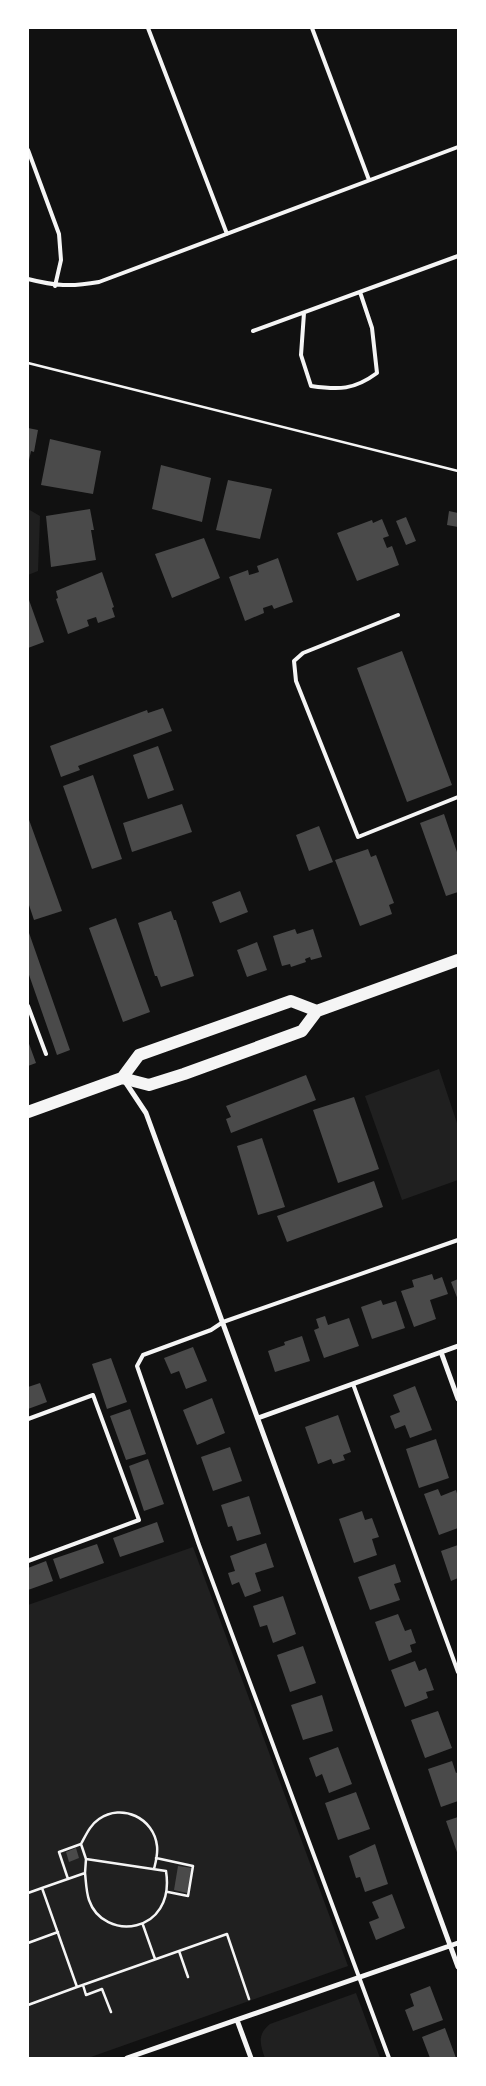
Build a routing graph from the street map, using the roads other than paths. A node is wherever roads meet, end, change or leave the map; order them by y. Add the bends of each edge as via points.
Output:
1 (148, 28) edge
2 (312, 28) edge
3 (458, 147) edge
4 (28, 150) edge
5 (369, 180) junction
6 (226, 234) junction
7 (458, 256) edge
8 (28, 279) edge
9 (55, 286) junction
10 (360, 292) junction
11 (304, 313) junction
12 (253, 331) dead end
13 (398, 615) dead end
14 (458, 796) edge
15 (458, 960) edge
16 (28, 1006) edge
17 (317, 1011) junction
18 (46, 1054) dead end
19 (122, 1078) junction
20 (28, 1112) edge
21 (458, 1240) edge
22 (223, 1322) junction
23 (458, 1346) edge
24 (441, 1352) junction
25 (353, 1384) junction
26 (458, 1399) edge
27 (258, 1418) junction
28 (28, 1419) edge
29 (28, 1561) edge
30 (458, 1672) edge
31 (458, 1943) edge
32 (450, 1945) junction
33 (458, 1967) edge
34 (360, 1976) junction
35 (237, 2020) junction
36 (127, 2058) edge
37 (251, 2058) edge
38 (389, 2058) edge

1 - 6 lane
2 - 5 lane
3 - 5 lane
4 - 9 lane via 59,234 61,260
5 - 6 lane
6 - 9 lane via 99,282
7 - 10 lane
8 - 9 lane
10 - 11 lane
10 - 11 lane via 372,328 377,373 361,385 334,390 311,386 301,356
11 - 12 lane
13 - 14 lane via 303,653 294,661 296,681 358,837
15 - 17 main road
16 - 18 lane
17 - 19 main road via 302,1031 149,1086
17 - 19 main road via 291,1001 138,1056
19 - 20 main road
19 - 22 street via 146,1113
21 - 22 lane
22 - 27 street
22 - 34 lane via 211,1330 143,1355 137,1366 199,1545
23 - 24 street
24 - 25 street
24 - 26 street
25 - 27 street
25 - 30 lane
27 - 32 street
28 - 29 lane via 93,1395 139,1520
31 - 32 street
32 - 33 street
32 - 34 street
34 - 35 street
34 - 38 lane
35 - 36 street
35 - 37 street

